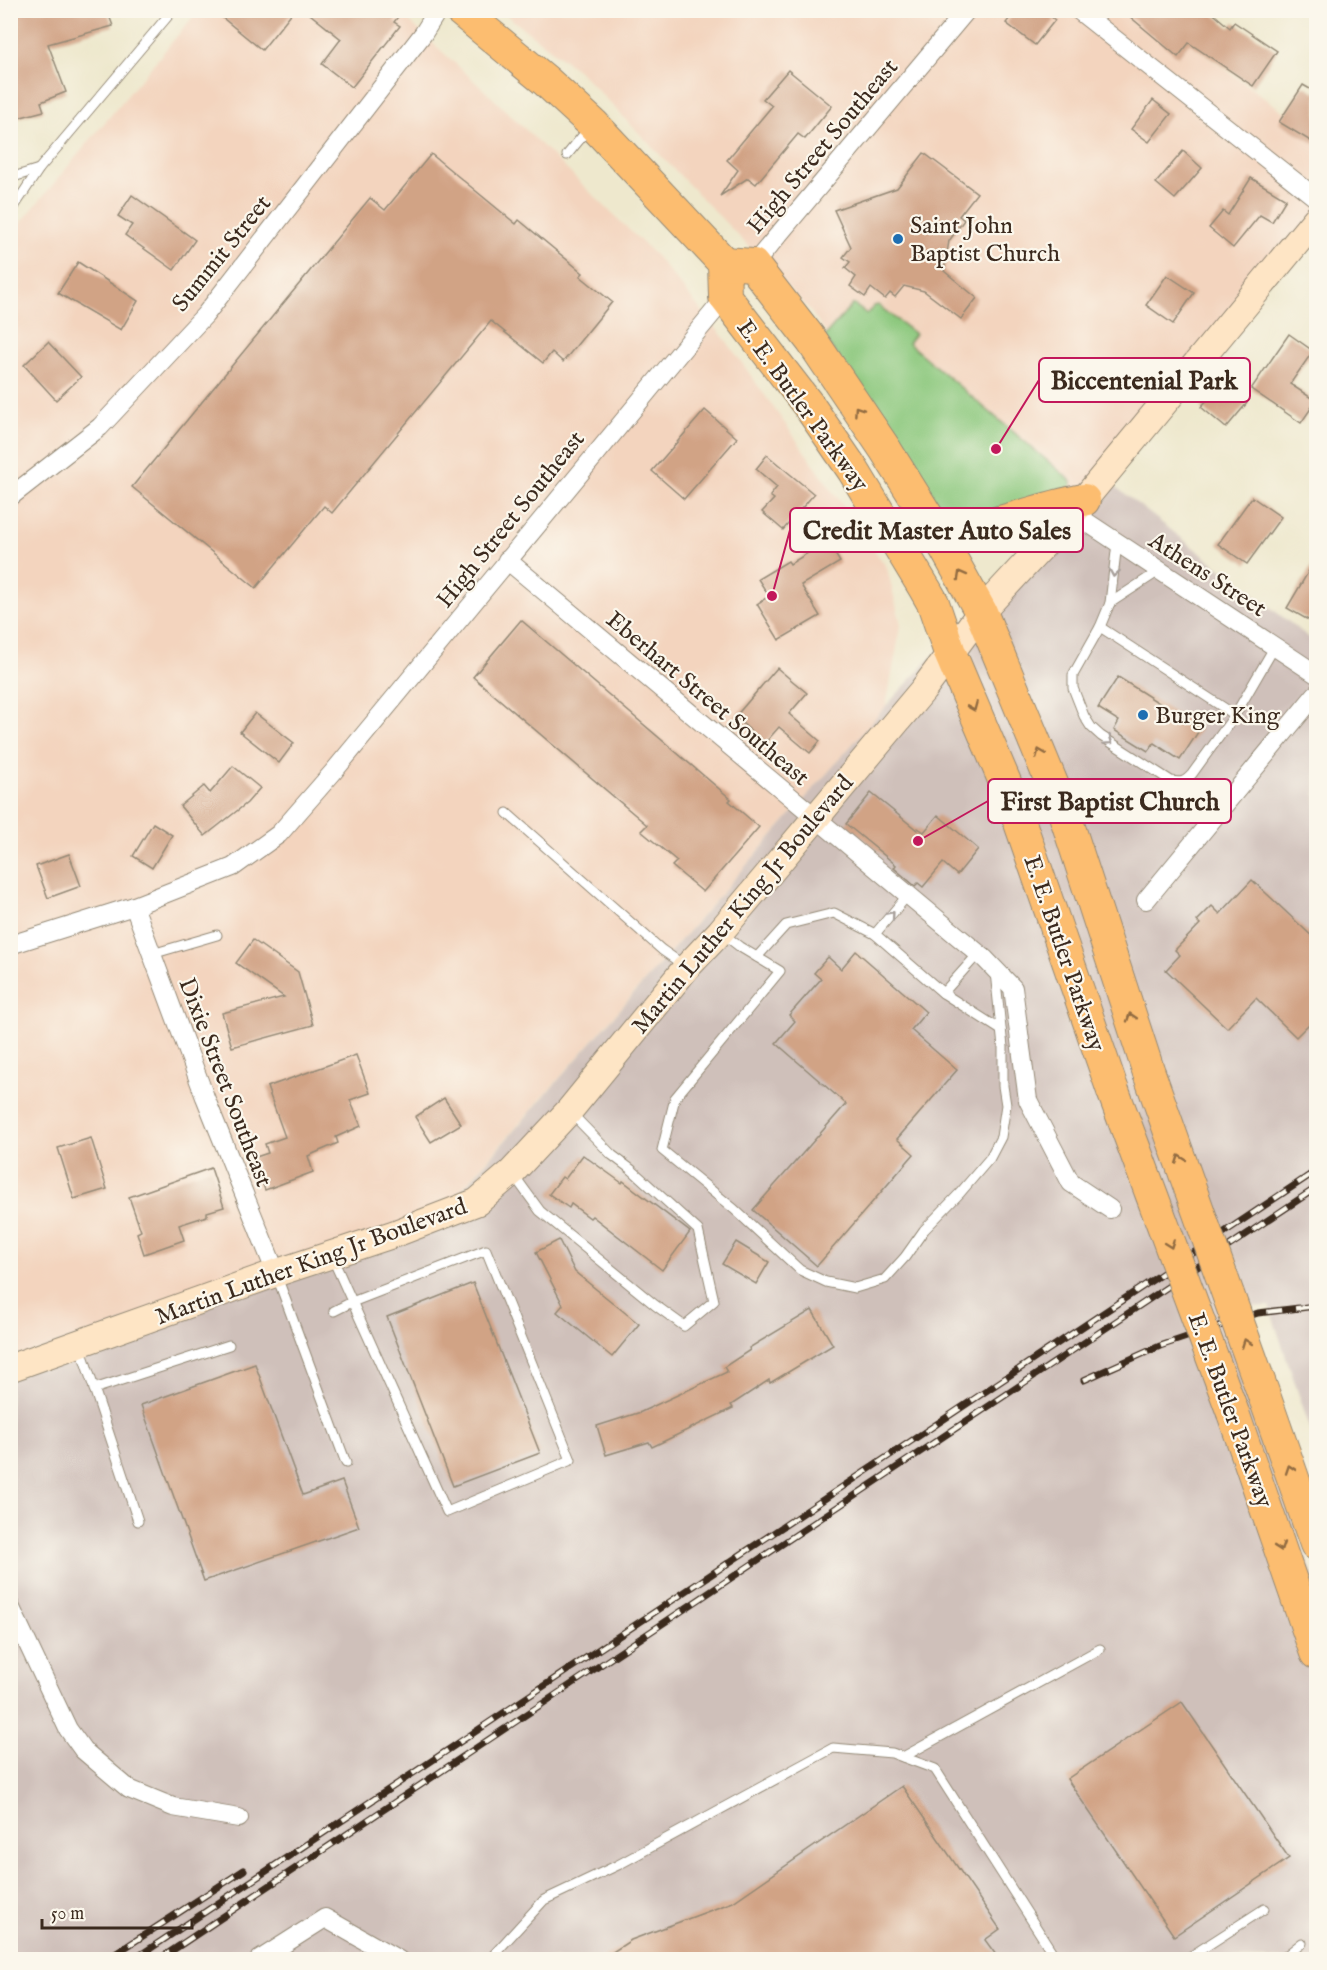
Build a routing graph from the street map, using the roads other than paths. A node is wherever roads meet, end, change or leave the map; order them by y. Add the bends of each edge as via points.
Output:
1 (173, 10) edge
2 (438, 10) edge
3 (460, 10) edge
4 (967, 10) edge
5 (1078, 10) edge
6 (593, 124) junction
7 (567, 155) dead end
8 (39, 169) junction
9 (10, 178) edge
10 (1317, 198) edge
11 (10, 213) edge
12 (1317, 219) edge
13 (738, 264) junction
14 (725, 297) junction
15 (10, 497) edge
16 (1079, 506) junction
17 (932, 524) junction
18 (1117, 543) junction
19 (507, 560) junction
20 (1159, 571) junction
21 (1110, 603) junction
22 (981, 612) junction
23 (1100, 627) junction
24 (1275, 646) junction
25 (950, 653) junction
26 (1317, 674) edge
27 (1317, 694) edge
28 (1235, 715) junction
29 (507, 813) dead end
30 (814, 818) junction
31 (907, 896) junction
32 (1146, 900) dead end
33 (134, 906) junction
34 (720, 932) junction
35 (875, 934) junction
36 (217, 935) dead end
37 (10, 945) edge
38 (152, 954) junction
39 (978, 954) junction
40 (757, 957) junction
41 (686, 968) junction
42 (995, 970) junction
43 (943, 993) junction
44 (1001, 1030) junction
45 (569, 1111) junction
46 (512, 1172) junction
47 (1110, 1209) dead end
48 (331, 1255) junction
49 (276, 1273) junction
50 (352, 1302) junction
51 (334, 1311) dead end
52 (79, 1344) junction
53 (229, 1345) dead end
54 (10, 1368) edge
55 (94, 1389) junction
56 (346, 1463) dead end
57 (138, 1521) dead end
58 (1317, 1544) edge
59 (10, 1606) edge
60 (1100, 1649) dead end
61 (1317, 1653) edge
62 (903, 1757) junction
63 (239, 1818) dead end
64 (1264, 1909) dead end
65 (1302, 1943) dead end
66 (259, 1959) edge
67 (399, 1959) edge
68 (489, 1959) edge
69 (1057, 1959) edge
70 (1185, 1959) edge
71 (1281, 1959) edge

1 - 8 lane
2 - 15 street, Summit Street via 205,315 100,427
3 - 6 highway, E. E. Butler Parkway
4 - 13 street, High Street Southeast
5 - 10 street
6 - 7 lane
6 - 13 highway, E. E. Butler Parkway
8 - 9 lane
8 - 11 lane
12 - 16 main road, Martin Luther King Jr Boulevard via 1178,372
13 - 14 highway, E. E. Butler Parkway
17 -> 13 highway, E. E. Butler Parkway via 812,341
14 - 19 street, High Street Southeast
14 - 25 highway, E. E. Butler Parkway via 853,470 933,603
16 - 17 highway via 1055,505 999,522 959,528
16 - 18 street, Athens Street
16 - 22 main road, Martin Luther King Jr Boulevard
22 -> 17 highway, E. E. Butler Parkway
18 - 20 street, Athens Street
18 -> 21 lane
19 - 30 street, Eberhart Street Southeast
19 - 33 street, High Street Southeast via 279,834 233,867
20 - 21 lane
20 - 24 street, Athens Street
21 - 23 lane
22 - 25 main road, Martin Luther King Jr Boulevard
58 -> 22 highway, E. E. Butler Parkway, bridge via 1149,1073 1065,815
23 - 28 lane
23 -> 28 lane via 1073,675 1073,688 1092,727 1120,749 1171,781 1185,782
24 - 26 street, Athens Street
24 - 28 lane
25 - 30 main road, Martin Luther King Jr Boulevard
25 -> 61 highway, E. E. Butler Parkway, bridge via 1010,794
27 - 32 street
29 - 41 lane
30 - 31 street, Eberhart Street Southeast
30 - 34 main road, Martin Luther King Jr Boulevard
35 -> 31 lane
31 - 39 street, Eberhart Street Southeast
33 - 37 street, High Street Southeast
33 - 38 street, Dixie Street Southeast
34 - 40 lane
34 - 41 main road, Martin Luther King Jr Boulevard
35 - 40 lane via 834,914 786,925
35 - 43 lane
36 - 38 lane
38 - 49 street, Dixie Street Southeast
39 - 42 street, Eberhart Street Southeast
39 - 43 lane
40 - 44 lane via 780,971 675,1098 662,1150 800,1270 826,1282 855,1287 885,1279 990,1158 1001,1137 1006,1105
41 - 45 main road, Martin Luther King Jr Boulevard
42 - 44 lane
42 - 47 street, Eberhart Street Southeast via 1013,988 1028,1100 1071,1184
43 - 44 lane
45 - 46 main road, Martin Luther King Jr Boulevard
45 - 46 lane via 612,1155 698,1230 714,1301 684,1326 540,1211
46 - 48 main road, Martin Luther King Jr Boulevard via 477,1202
48 - 49 main road, Martin Luther King Jr Boulevard
48 - 50 lane
49 - 52 main road, Martin Luther King Jr Boulevard
49 - 56 lane
50 - 50 lane via 447,1512 571,1460 486,1250
50 - 51 lane
52 - 54 main road, Martin Luther King Jr Boulevard
52 - 55 lane
53 - 55 lane
55 - 57 lane
59 - 63 street via 68,1729 83,1750 129,1789 173,1807
60 - 62 lane
62 - 68 lane via 833,1748 618,1865 544,1900
62 - 69 lane via 935,1769
64 - 70 lane
65 - 71 lane
66 - 67 street via 325,1917

